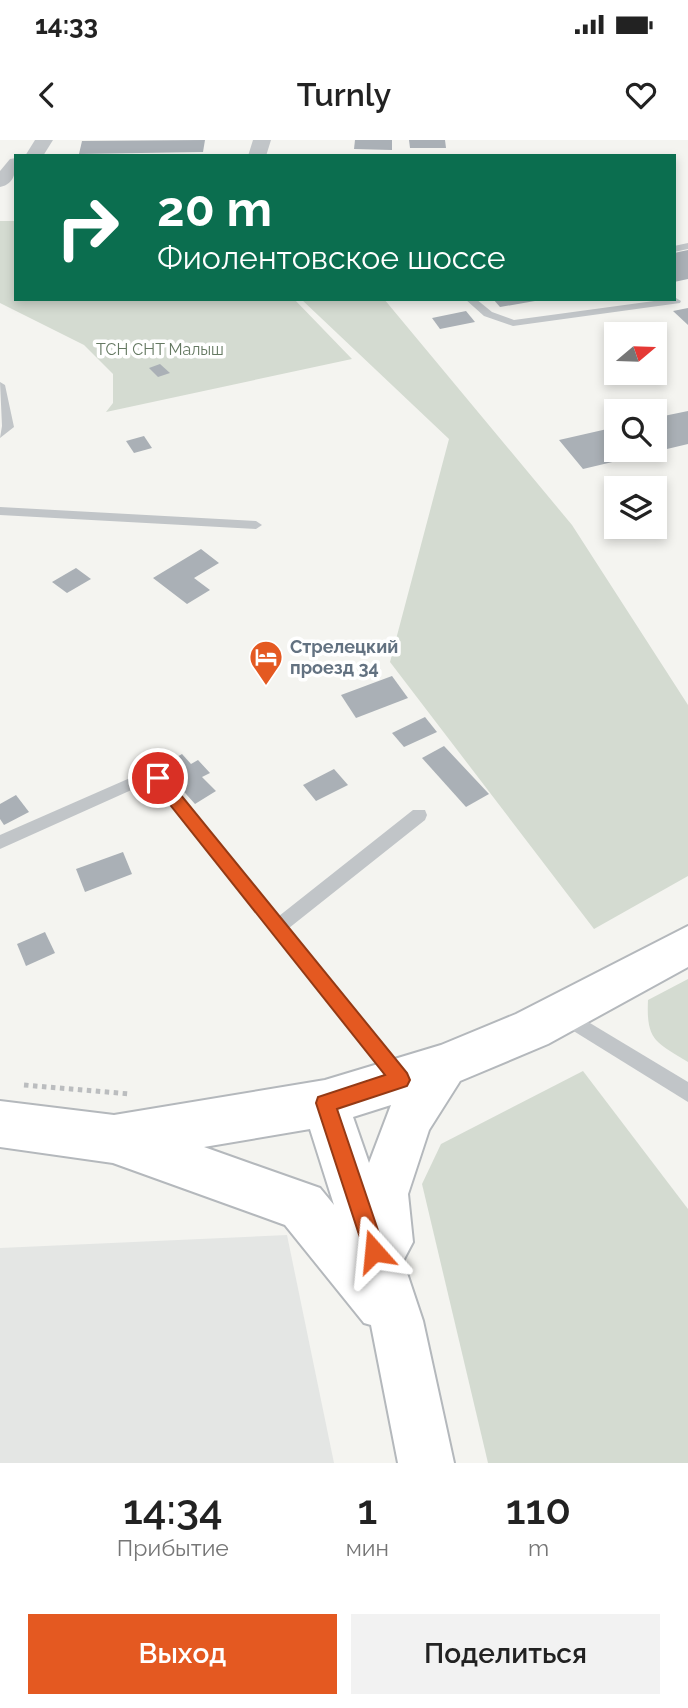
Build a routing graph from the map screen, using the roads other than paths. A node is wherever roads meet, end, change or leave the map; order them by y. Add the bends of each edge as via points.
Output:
1 (14, 165) edge
2 (0, 182) edge
3 (472, 301) edge
4 (676, 301) dead end
5 (0, 385) edge
6 (0, 435) edge
7 (0, 511) edge
8 (256, 525) dead end
9 (419, 815) dead end
10 (0, 842) edge
11 (277, 927) junction
12 (688, 945) edge
13 (561, 1013) junction
14 (422, 1073) junction
15 (688, 1093) edge
16 (325, 1103) junction
17 (7, 1104) edge
18 (114, 1139) junction
19 (397, 1321) junction
20 (426, 1463) edge

1 - 2 street
3 - 4 lane via 488,314 513,323
5 - 6 lane via 8,427
7 - 8 lane
9 - 11 lane
10 - 11 lane via 146,777 158,778
11 - 14 lane
12 - 13 main road
13 - 14 main road
13 - 15 lane
14 - 16 main road
14 - 19 main road via 383,1194
16 - 18 main road
16 - 19 main road
17 - 18 main road
18 - 19 main road via 302,1206
19 - 20 main road

